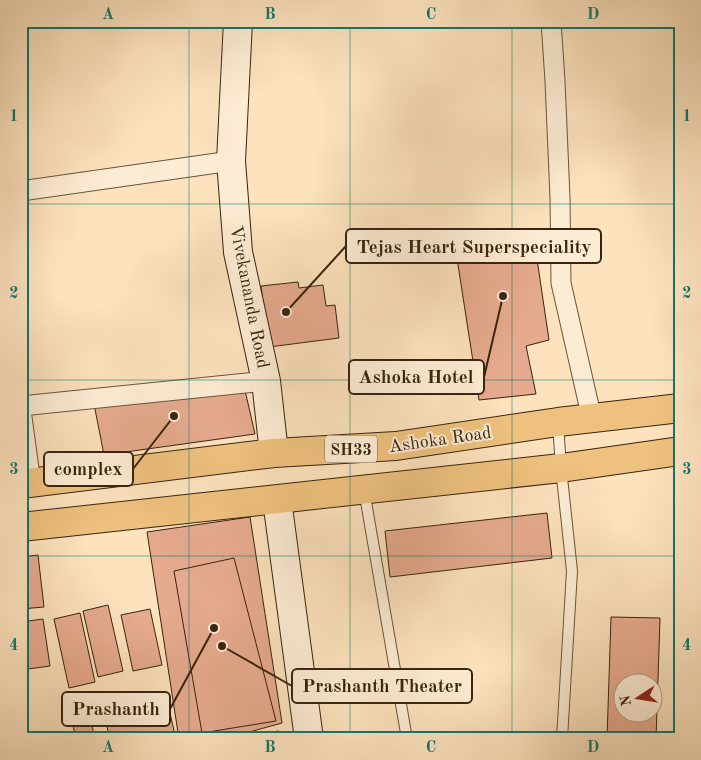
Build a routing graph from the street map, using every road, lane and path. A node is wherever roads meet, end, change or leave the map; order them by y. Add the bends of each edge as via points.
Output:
1 (238, 21) edge
2 (551, 21) edge
3 (231, 161) junction
4 (21, 190) edge
5 (266, 381) junction
6 (21, 406) edge
7 (680, 408) edge
8 (21, 410) edge
9 (592, 419) junction
10 (558, 422) junction
11 (680, 451) edge
12 (274, 453) junction
13 (680, 463) edge
14 (561, 468) junction
15 (26, 484) edge
16 (364, 489) junction
17 (277, 500) junction
18 (21, 527) edge
19 (309, 739) edge
20 (407, 739) edge
21 (562, 739) edge

1 - 3 main road, Vivekananda Road
2 - 9 street via 561,283
3 - 4 street
3 - 5 main road, Vivekananda Road via 238,252
5 - 6 street
5 - 12 main road, Vivekananda Road
7 - 9 main road, Ashoka Road / SH33
8 - 15 street
9 - 10 main road, Ashoka Road / SH33
10 - 12 main road, Ashoka Road / SH33 via 396,446
10 - 14 lane
11 - 13 main road
11 - 14 main road
12 - 15 main road, Ashoka Road / SH33
14 - 16 main road
14 - 21 lane via 572,571
16 - 17 main road
16 - 20 lane
17 - 18 main road
17 - 19 main road

